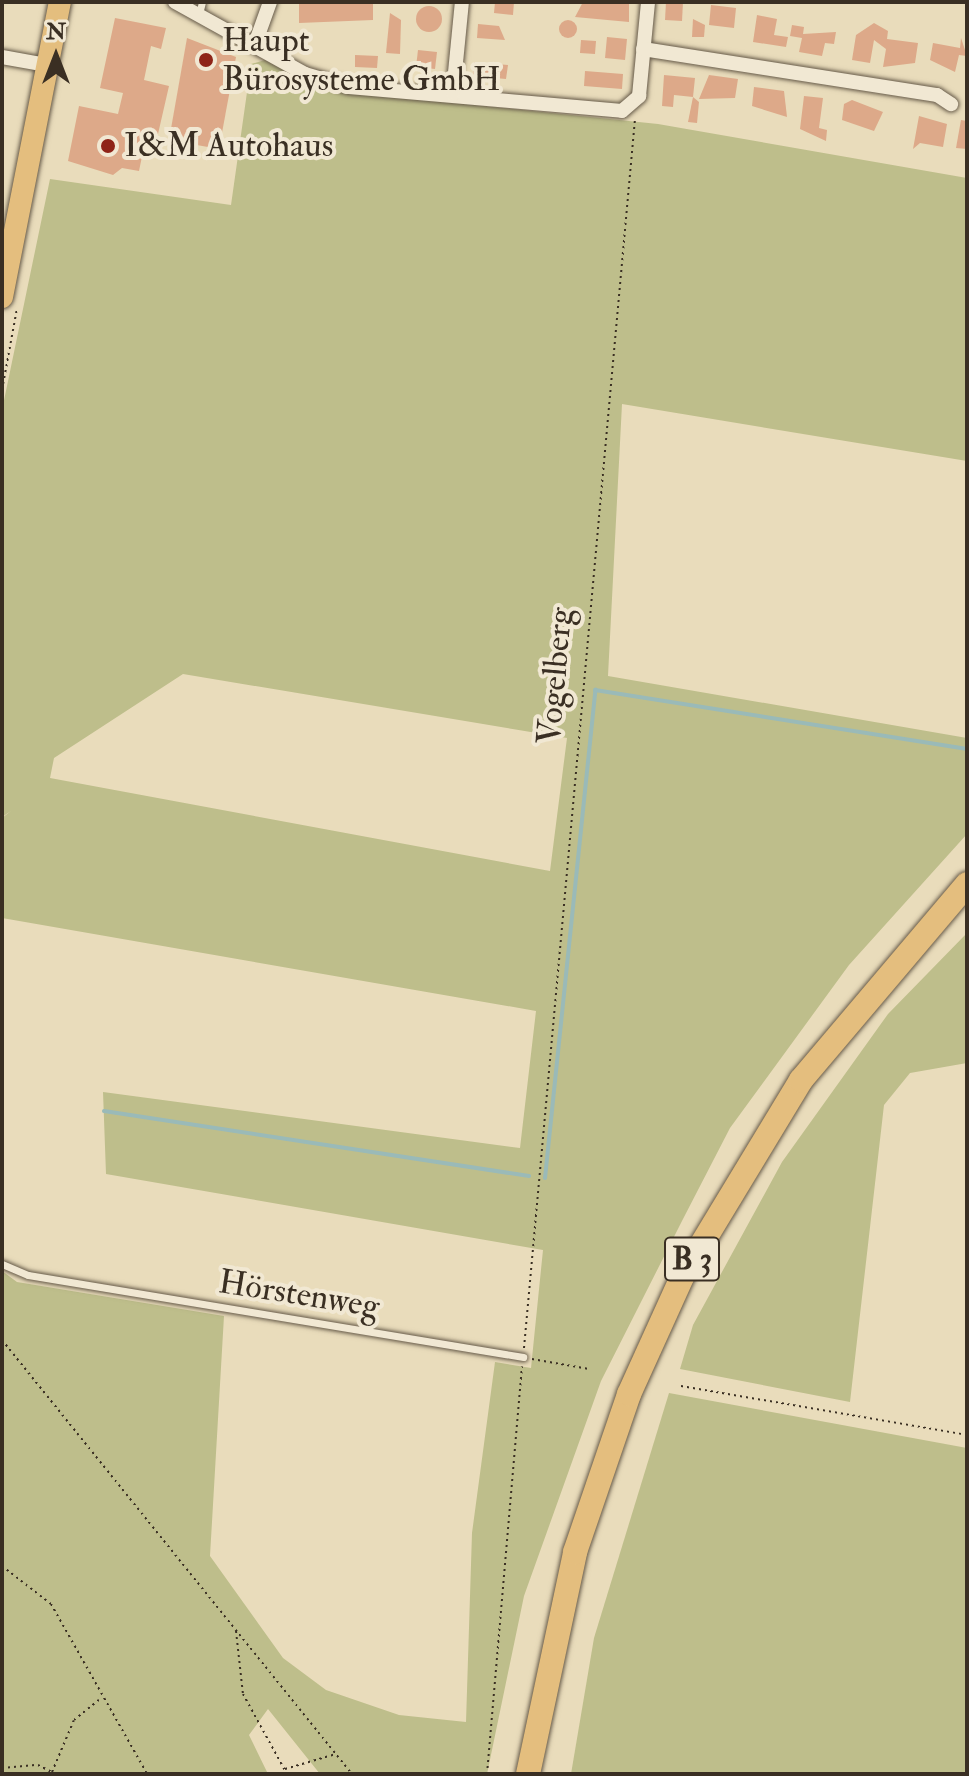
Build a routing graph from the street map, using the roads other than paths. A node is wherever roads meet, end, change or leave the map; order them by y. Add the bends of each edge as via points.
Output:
1 (60, 2) edge
2 (175, 2) edge
3 (270, 2) edge
4 (462, 2) edge
5 (648, 2) edge
6 (200, 8) edge
7 (255, 44) junction
8 (643, 49) junction
9 (2, 57) edge
10 (47, 65) junction
11 (453, 93) junction
12 (951, 104) dead end
13 (2, 297) edge
14 (967, 884) edge
15 (2, 1264) edge
16 (523, 1357) road end
17 (528, 1774) edge

1 - 10 main road
2 - 6 street
3 - 7 street
4 - 11 street
5 - 8 street
6 - 7 street
7 - 11 street via 305,74 349,87
8 - 11 street via 634,106
8 - 12 street via 922,93
9 - 10 street
10 - 13 main road
14 - 17 highway, B 3 via 801,1080 683,1275 629,1394 575,1552
15 - 16 lane, Hörstenweg via 28,1275

